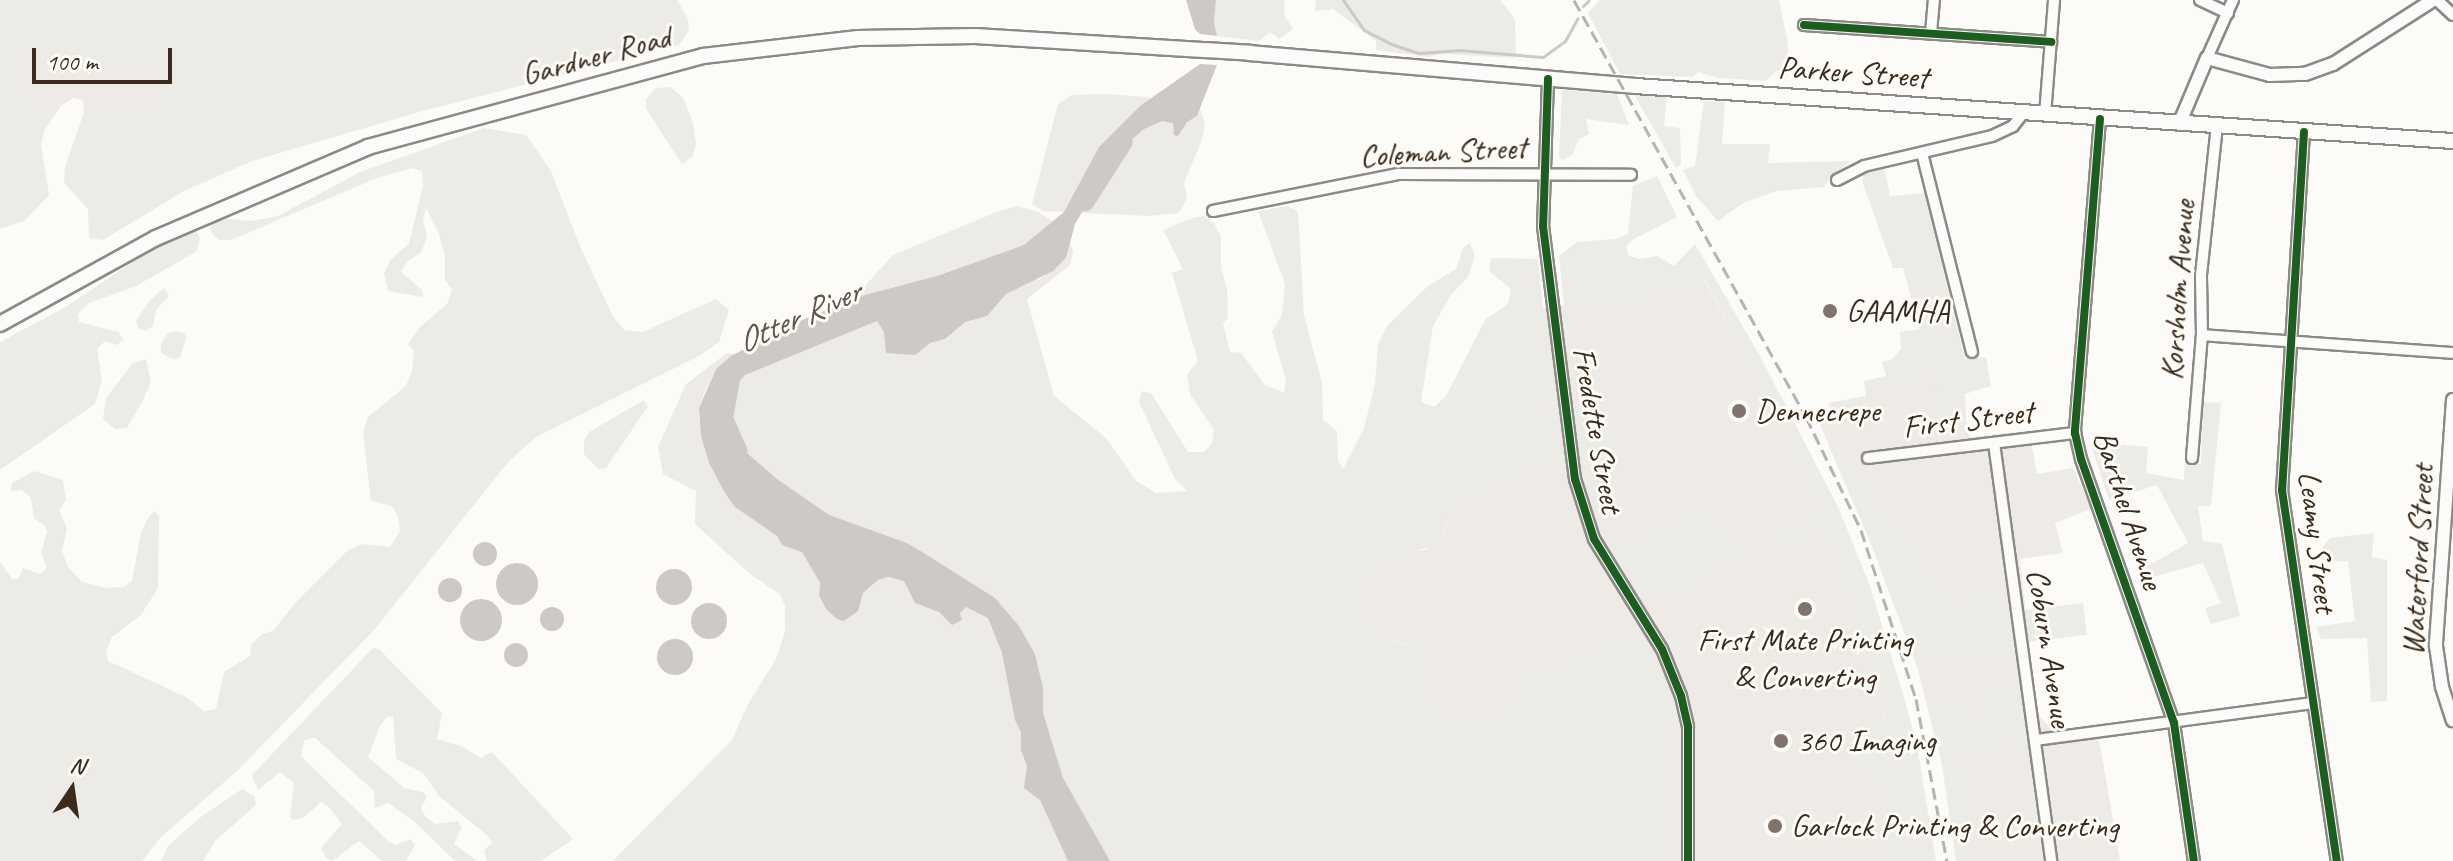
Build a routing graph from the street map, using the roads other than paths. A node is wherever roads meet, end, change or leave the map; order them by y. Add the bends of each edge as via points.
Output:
1 (1934, 0) edge
2 (2054, 0) edge
3 (2200, 0) edge
4 (2233, 0) edge
5 (2435, 0) edge
6 (2228, 13) junction
7 (2453, 15) edge
8 (1804, 25) dead end
9 (1931, 33) junction
10 (2051, 42) junction
11 (1250, 53) joint
12 (2207, 58) junction
13 (1548, 79) junction
14 (2023, 113) junction
15 (2045, 115) junction
16 (2100, 119) junction
17 (2180, 122) junction
18 (2217, 126) junction
19 (2304, 132) junction
20 (2453, 141) edge
21 (1922, 153) junction
22 (1542, 173) junction
23 (1631, 175) dead end
24 (1837, 180) dead end
25 (1213, 211) dead end
26 (0, 324) edge
27 (2202, 335) junction
28 (2292, 341) junction
29 (1972, 352) dead end
30 (2453, 353) edge
31 (2453, 400) edge
32 (2075, 433) junction
33 (1994, 443) junction
34 (1868, 458) dead end
35 (2192, 458) dead end
36 (2314, 703) junction
37 (2453, 720) edge
38 (2174, 723) junction
39 (2036, 740) junction
40 (1688, 861) edge
41 (2051, 861) edge
42 (2194, 861) edge
43 (2337, 861) edge

1 - 9 street
2 - 10 street
3 - 6 street
4 - 6 street
5 - 7 street
5 - 12 street via 2333,64 2305,74 2257,73
6 - 12 street
8 - 9 street
9 - 10 street
10 - 15 street
11 - 13 main road, Parker Street
11 - 26 main road, Gardner Road via 925,35 813,41 703,56 351,154 146,243
12 - 17 street
13 - 14 main road, Parker Street
13 - 22 street, Fredette Street
14 - 15 main road, Parker Street
14 - 21 street via 2013,126 1992,136
15 - 16 main road, Parker Street
16 - 17 main road, Parker Street
16 - 32 street, Barthel Avenue
17 - 18 main road, Parker Street
18 - 19 main road, Parker Street
18 - 27 street, Korsholm Avenue via 2201,275
19 - 20 main road, Parker Street
19 - 28 street, Leamy Street
21 - 24 street via 1864,166
21 - 29 street
22 - 23 street, Coleman Street
22 - 25 street, Coleman Street via 1393,174
22 - 40 street, Fredette Street via 1549,289 1577,489 1601,552 1658,642 1681,696 1688,735
27 - 28 street
27 - 35 street, Korsholm Avenue
28 - 30 street
28 - 36 street, Leamy Street via 2282,490
31 - 37 street, Waterford Street via 2436,646
32 - 33 street, First Street
32 - 38 street, Barthel Avenue
33 - 34 street, First Street
33 - 39 street, Coburn Avenue
36 - 38 street
36 - 43 street, Leamy Street
38 - 39 street
38 - 42 street, Barthel Avenue
39 - 41 street, Coburn Avenue

